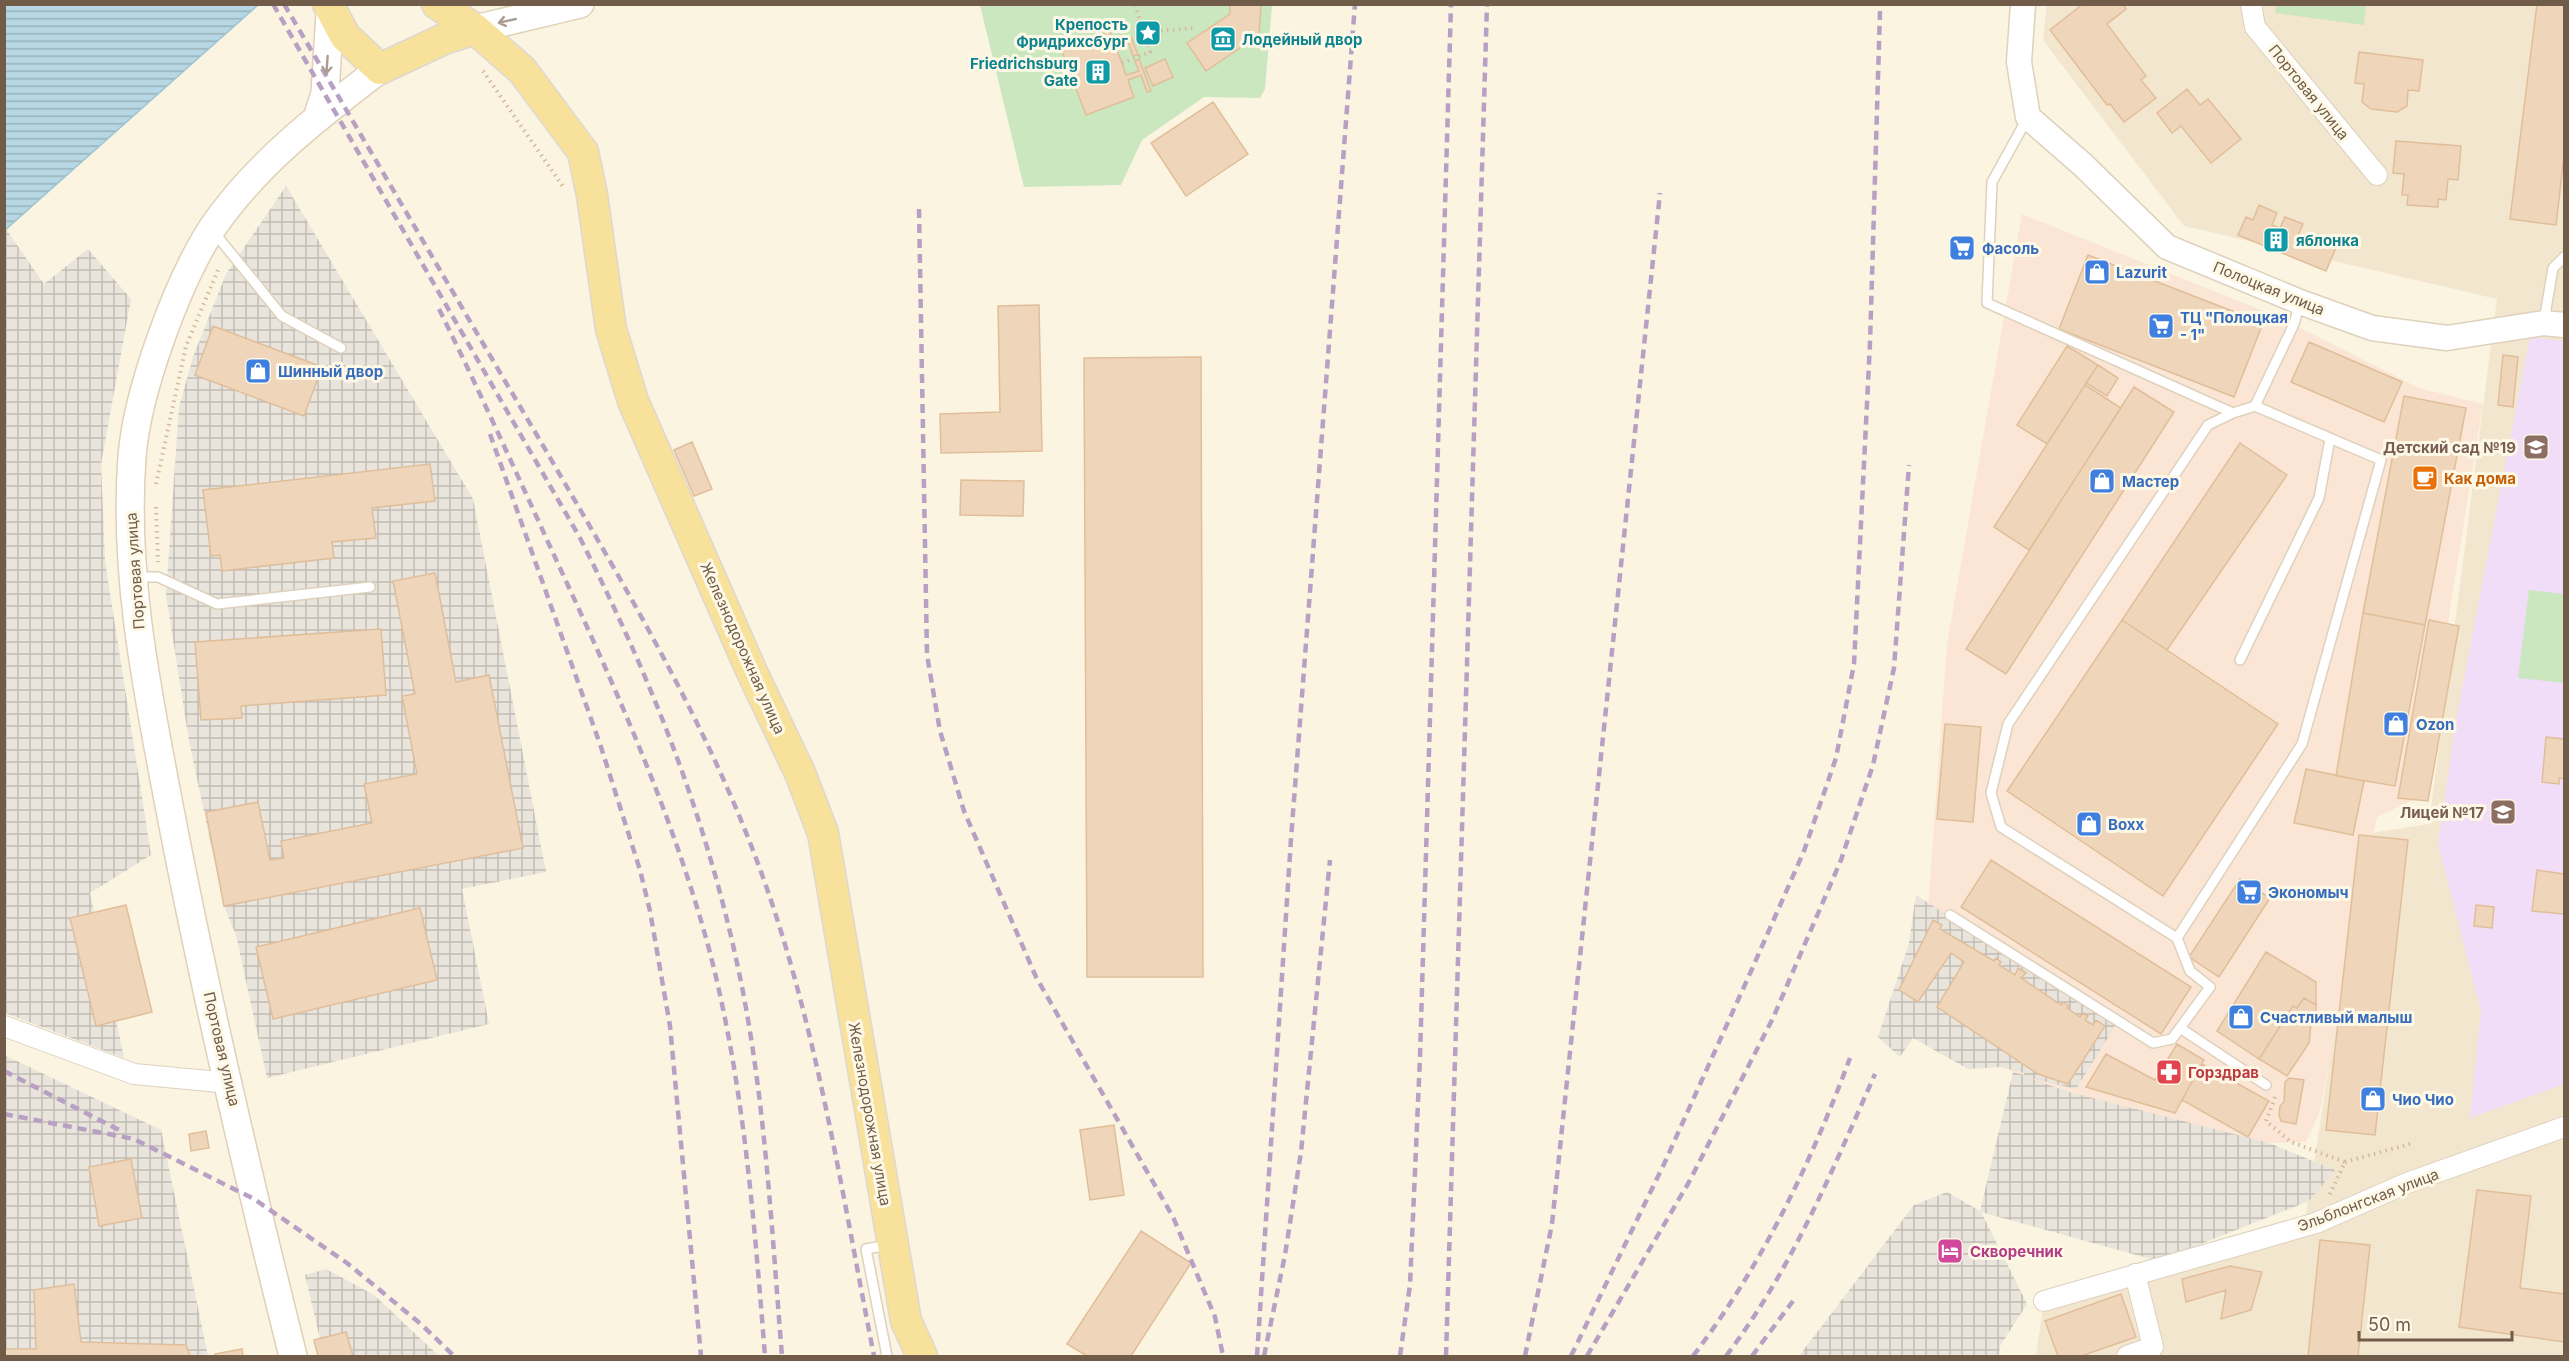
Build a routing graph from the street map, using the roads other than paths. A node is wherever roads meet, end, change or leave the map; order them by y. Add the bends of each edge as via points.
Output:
1 (437, 4) edge
2 (580, 4) edge
3 (2023, 4) edge
4 (2251, 4) edge
5 (329, 9) edge
6 (475, 29) junction
7 (380, 69) junction
8 (318, 115) junction
9 (2028, 117) junction
10 (2377, 175) dead end
11 (220, 239) junction
12 (2565, 257) edge
13 (2300, 302) junction
14 (2554, 324) edge
15 (341, 348) dead end
16 (2255, 406) junction
17 (2233, 413) junction
18 (2330, 438) junction
19 (145, 577) junction
20 (370, 587) dead end
21 (2240, 660) dead end
22 (1950, 915) dead end
23 (2177, 938) junction
24 (4, 1026) edge
25 (2180, 1028) junction
26 (230, 1083) junction
27 (2266, 1086) road end
28 (2565, 1126) edge
29 (892, 1244) junction
30 (2135, 1274) junction
31 (2044, 1301) dead end
32 (293, 1356) edge
33 (887, 1356) edge
34 (922, 1356) edge
35 (2127, 1356) edge

1 - 6 main road, Железнодорожная улица
2 -> 6 main road, Портовая улица
3 - 9 street via 2019,62
4 - 10 street, Портовая улица via 2255,27
5 - 7 main road via 345,36
5 -> 8 main road via 325,93
6 - 7 main road, Портовая улица
6 - 29 main road, Железнодорожная улица via 522,70 583,152 611,328 633,401 800,773 823,833
7 - 8 main road, Портовая улица
8 - 11 main road, Портовая улица via 240,193
9 - 13 street, Полоцкая улица via 2167,247
9 - 17 lane via 1992,182 1987,303
11 - 15 lane via 282,316
11 - 19 main road, Портовая улица via 168,322 139,411 132,464
12 - 14 lane via 2553,268
13 - 14 street, Полоцкая улица via 2372,328 2447,338
13 - 16 lane via 2294,324
16 - 17 lane
16 - 18 lane
17 - 23 lane via 2208,425 2008,724 1991,793 2001,827
18 - 21 lane via 2319,498
18 - 23 lane via 2381,460 2302,744
19 - 20 lane via 217,604
19 - 26 main road, Портовая улица via 139,641 183,874
22 - 25 lane via 2153,1043 2172,1039
23 - 25 lane via 2190,972 2210,987
24 - 26 street via 134,1074
25 - 27 lane
26 - 32 main road, Портовая улица
28 - 30 street, Эльблонгская улица via 2407,1183 2316,1223
29 - 33 lane via 866,1249
29 - 34 main road, Железнодорожная улица via 906,1321
30 - 31 street, Эльблонгская улица
30 - 35 street via 2153,1347

